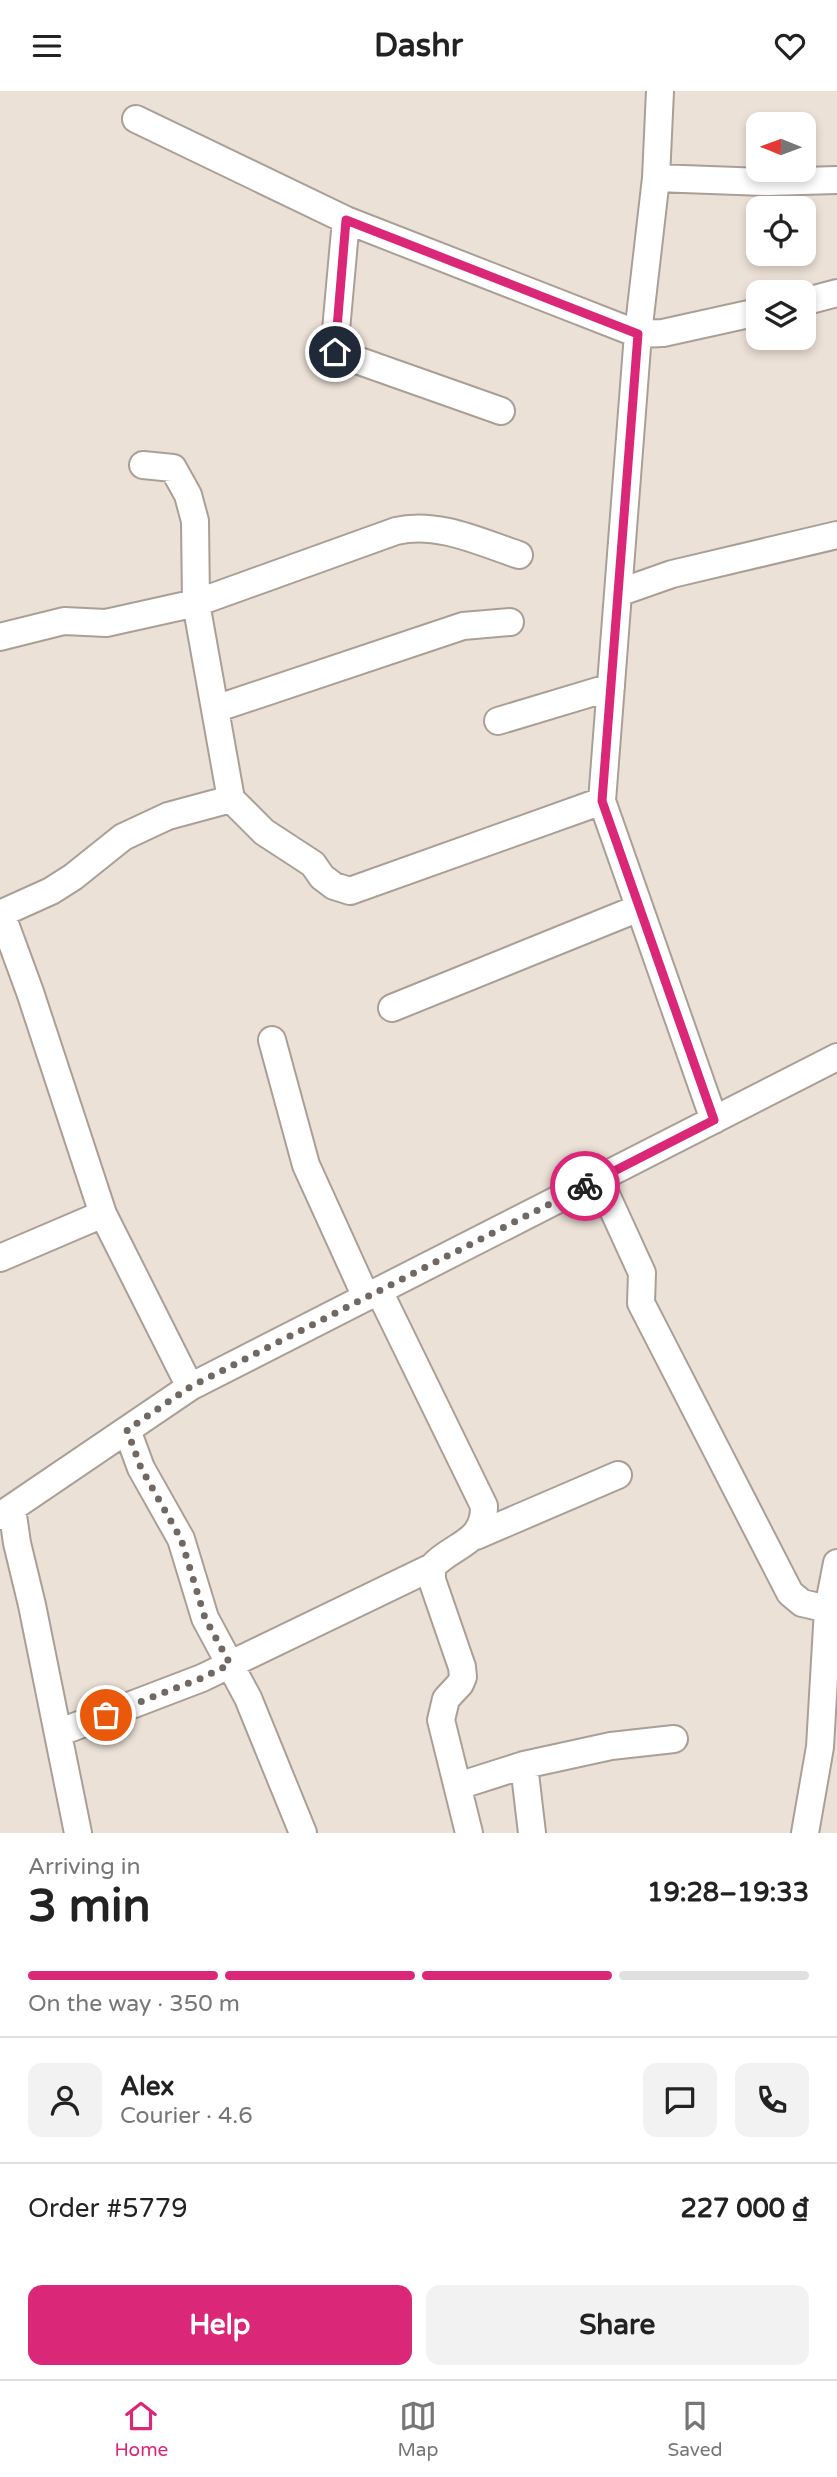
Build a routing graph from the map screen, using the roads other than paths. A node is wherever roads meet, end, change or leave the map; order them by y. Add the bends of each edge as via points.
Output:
1 (660, 91) edge
2 (136, 119) dead end
3 (656, 178) junction
4 (837, 180) edge
5 (346, 220) junction
6 (837, 293) edge
7 (816, 299) edge
8 (746, 315) edge
9 (638, 334) junction
10 (501, 411) dead end
11 (143, 465) dead end
12 (837, 535) edge
13 (519, 555) dead end
14 (618, 593) junction
15 (196, 603) junction
16 (510, 622) dead end
17 (0, 637) edge
18 (611, 687) junction
19 (215, 709) junction
20 (498, 721) dead end
21 (231, 799) junction
22 (602, 801) junction
23 (639, 908) junction
24 (1, 914) edge
25 (392, 1008) dead end
26 (272, 1040) dead end
27 (837, 1057) edge
28 (714, 1120) junction
29 (599, 1179) junction
30 (103, 1214) junction
31 (0, 1258) edge
32 (373, 1294) junction
33 (190, 1387) junction
34 (127, 1430) junction
35 (618, 1475) dead end
36 (6, 1512) edge
37 (476, 1536) junction
38 (837, 1563) edge
39 (432, 1567) junction
40 (828, 1609) junction
41 (230, 1664) junction
42 (58, 1733) junction
43 (674, 1739) dead end
44 (524, 1765) junction
45 (458, 1786) junction
46 (78, 1833) edge
47 (303, 1833) edge
48 (469, 1833) edge
49 (531, 1833) edge
50 (806, 1833) edge

1 - 3 street
2 - 5 street
3 - 4 street
3 - 9 street
5 - 9 street
5 - 10 street via 334,352
6 - 7 street
8 - 9 street
9 - 14 street
11 - 15 street via 173,468 188,495 195,521
12 - 14 street via 672,575
13 - 15 street via 413,527
14 - 18 street
15 - 17 street via 106,623 64,621
15 - 19 street
16 - 19 street via 463,626
18 - 20 street
18 - 22 street
19 - 21 street
21 - 22 street via 264,832 313,864 321,877 350,891
21 - 24 street via 168,816 123,837 51,891
22 - 23 street
23 - 25 street
23 - 28 street
24 - 30 street
26 - 32 street via 306,1165
27 - 28 street
28 - 29 street
29 - 32 street
29 - 40 street via 642,1273 641,1303 790,1593 802,1603
30 - 31 street
30 - 33 street
32 - 33 street
32 - 37 street via 484,1506
33 - 34 street
34 - 36 street
34 - 41 street via 141,1468 181,1539 205,1618
35 - 37 street
36 - 42 street via 17,1542
37 - 39 street
38 - 40 street
39 - 41 street
39 - 45 street via 432,1580 462,1667 460,1684 446,1699 441,1714
40 - 50 street via 820,1747
41 - 42 street
41 - 47 street
42 - 46 street
43 - 44 street via 611,1746
44 - 45 street
44 - 49 street
45 - 48 street

